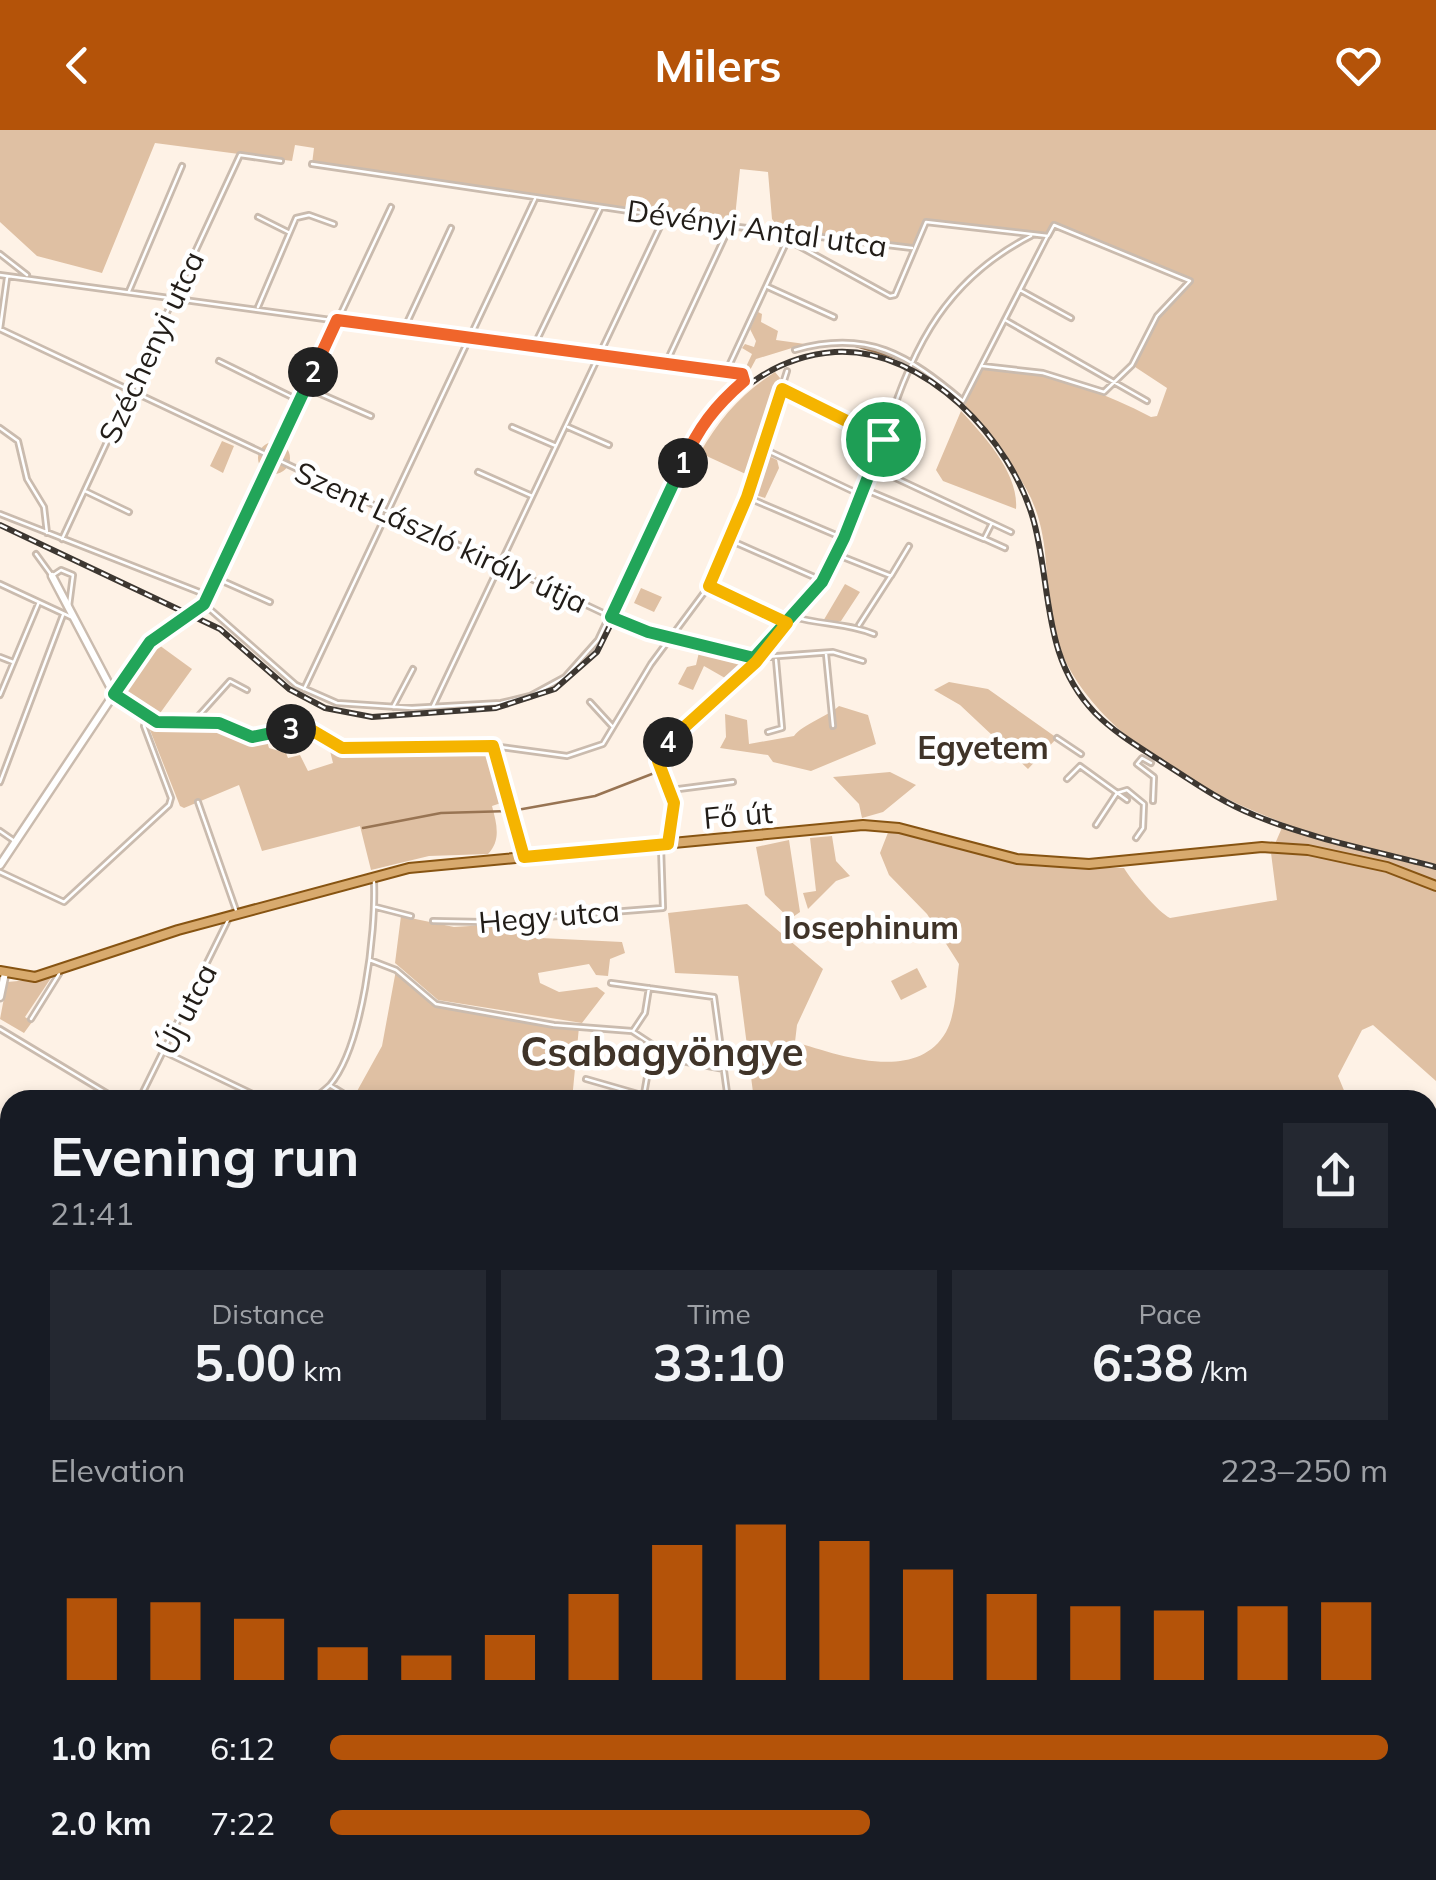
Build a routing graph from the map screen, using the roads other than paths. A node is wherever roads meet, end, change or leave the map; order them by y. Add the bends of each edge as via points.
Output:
1 (281, 161) dead end
2 (312, 164) dead end
3 (182, 166) dead end
4 (536, 197) junction
5 (392, 207) dead end
6 (600, 207) junction
7 (666, 215) junction
8 (258, 217) dead end
9 (334, 224) dead end
10 (730, 226) junction
11 (451, 228) dead end
12 (1020, 232) junction
13 (290, 233) junction
14 (790, 234) junction
15 (1035, 234) junction
16 (1048, 236) junction
17 (788, 240) junction
18 (1019, 242) junction
19 (913, 248) junction
20 (0, 254) edge
21 (0, 275) edge
22 (7, 276) junction
23 (28, 277) junction
24 (766, 286) junction
25 (1018, 289) junction
26 (128, 292) junction
27 (175, 297) junction
28 (257, 308) junction
29 (834, 317) dead end
30 (1070, 318) dead end
31 (1004, 319) junction
32 (337, 320) junction
33 (404, 328) junction
34 (0, 329) edge
35 (470, 336) junction
36 (534, 346) junction
37 (794, 350) dead end
38 (601, 355) junction
39 (911, 358) junction
40 (218, 361) dead end
41 (666, 362) junction
42 (982, 366) junction
43 (787, 370) dead end
44 (727, 371) junction
45 (1112, 381) junction
46 (306, 387) junction
47 (782, 389) junction
48 (131, 391) junction
49 (300, 401) junction
50 (1148, 401) dead end
51 (371, 416) dead end
52 (512, 427) dead end
53 (567, 427) junction
54 (0, 428) edge
55 (883, 439) junction
56 (609, 445) dead end
57 (557, 447) junction
58 (763, 449) junction
59 (273, 458) junction
60 (873, 467) junction
61 (478, 472) dead end
62 (864, 489) junction
63 (84, 491) junction
64 (862, 495) junction
65 (534, 496) junction
66 (747, 497) junction
67 (129, 512) dead end
68 (388, 512) junction
69 (0, 514) edge
70 (991, 523) junction
71 (1011, 532) dead end
72 (47, 534) junction
73 (844, 538) junction
74 (62, 539) junction
75 (984, 539) junction
76 (731, 540) junction
77 (909, 546) dead end
78 (1004, 548) dead end
79 (36, 554) dead end
80 (837, 555) junction
81 (503, 564) junction
82 (52, 576) junction
83 (891, 576) junction
84 (217, 578) junction
85 (822, 580) junction
86 (0, 584) edge
87 (709, 586) junction
88 (209, 595) junction
89 (39, 602) junction
90 (270, 602) dead end
91 (204, 604) junction
92 (69, 613) junction
93 (611, 617) junction
94 (793, 617) junction
95 (787, 623) junction
96 (858, 627) junction
97 (874, 634) dead end
98 (671, 638) junction
99 (826, 652) junction
100 (759, 656) junction
101 (0, 657) edge
102 (750, 658) junction
103 (776, 658) junction
104 (863, 661) dead end
105 (12, 662) junction
106 (413, 668) dead end
107 (749, 669) junction
108 (247, 690) dead end
109 (304, 690) junction
110 (114, 694) junction
111 (0, 695) edge
112 (590, 702) dead end
113 (433, 706) junction
114 (392, 708) junction
115 (146, 718) junction
116 (193, 722) junction
117 (833, 726) dead end
118 (613, 727) junction
119 (768, 732) dead end
120 (1057, 738) dead end
121 (493, 746) junction
122 (1081, 754) dead end
123 (1151, 762) dead end
124 (1067, 778) dead end
125 (0, 782) edge
126 (733, 782) dead end
127 (670, 790) junction
128 (1117, 793) junction
129 (1127, 800) dead end
130 (1153, 800) dead end
131 (198, 802) dead end
132 (1096, 825) dead end
133 (0, 831) edge
134 (1136, 838) dead end
135 (13, 840) junction
136 (665, 844) junction
137 (524, 857) junction
138 (0, 869) edge
139 (374, 876) junction
140 (1436, 886) edge
141 (375, 906) junction
142 (233, 914) junction
143 (412, 916) dead end
144 (433, 921) dead end
145 (370, 960) junction
146 (60, 967) junction
147 (3, 972) edge
148 (611, 982) dead end
149 (650, 987) junction
150 (0, 997) edge
151 (30, 1019) dead end
152 (0, 1029) edge
153 (632, 1032) junction
154 (164, 1052) junction
155 (662, 1054) junction
156 (724, 1068) junction
157 (586, 1079) dead end
158 (330, 1085) junction
159 (101, 1090) edge
160 (144, 1090) edge
161 (243, 1090) edge
162 (324, 1090) edge
163 (338, 1090) edge
164 (617, 1090) edge
165 (645, 1090) edge
166 (727, 1090) edge

1 - 27 street, Széchenyi utca via 240,155
2 - 4 street
3 - 26 street
4 - 6 street, Dévényi Antal utca
4 - 35 street
5 - 32 street
6 - 7 street, Dévényi Antal utca
6 - 36 street
7 - 10 street, Dévényi Antal utca
7 - 38 street
8 - 13 street
9 - 13 street via 296,218
10 - 14 street, Dévényi Antal utca
10 - 41 street
11 - 33 street
12 - 15 street
12 - 18 street
12 - 19 street via 926,222
13 - 28 street
14 - 17 street
14 - 19 street, Dévényi Antal utca
15 - 16 street
15 - 18 street
16 - 25 street
16 - 45 street via 1054,225 1190,281 1157,316 1132,365
17 - 19 street via 893,296
17 - 24 street
18 - 39 street via 962,282
20 - 23 street
21 - 22 street
22 - 23 street
22 - 34 street
23 - 26 street
24 - 29 street
24 - 44 street
25 - 30 street
25 - 31 street
26 - 27 street
27 - 28 street
27 - 48 street, Széchenyi utca
28 - 32 street
31 - 42 street
31 - 45 street
32 - 33 street
32 - 46 street
33 - 35 street
34 - 48 street, Szent László király útja
35 - 36 street
35 - 68 street
36 - 38 street
37 - 39 street via 848,340
38 - 41 street
38 - 53 street
39 - 42 street via 963,401
39 - 55 street
40 - 49 street
41 - 44 street
42 - 45 street via 1044,373 1104,392
43 - 47 street
44 - 93 street via 744,378 696,432
45 - 50 street
46 - 49 street
46 - 51 street
47 - 55 street
47 - 58 street
48 - 59 street, Szent László király útja
48 - 63 street, Széchenyi utca
49 - 59 street
52 - 57 street
53 - 56 street
53 - 57 street
54 - 72 street via 19,444 26,480 44,506
55 - 60 street
57 - 65 street
58 - 64 street
58 - 66 street
59 - 68 street, Szent László király útja
59 - 84 street
60 - 62 street
60 - 70 street
61 - 65 street
62 - 64 street
62 - 75 street
63 - 67 street
63 - 74 street, Széchenyi utca
64 - 73 street
65 - 81 street
66 - 73 street
66 - 76 street
68 - 81 street, Szent László király útja
68 - 109 street
69 - 72 street
70 - 71 street
70 - 75 street
72 - 74 street
73 - 80 street
74 - 88 street
75 - 78 street
76 - 85 street
76 - 87 street
77 - 83 street
79 - 82 street
80 - 83 street
80 - 85 street
81 - 93 street, Szent László király útja
81 - 113 street
82 - 92 street
82 - 92 street via 62,570 73,575
83 - 96 street
84 - 88 street
84 - 90 street
85 - 94 street
86 - 89 street
87 - 95 street
87 - 98 street
88 - 91 street
89 - 92 street
89 - 105 street
91 - 109 street
91 - 110 street via 150,642
92 - 110 street
92 - 125 street
93 - 98 street, Szent László király útja
93 - 113 street via 578,664 550,687 501,703
94 - 95 street
94 - 96 street
95 - 100 street
96 - 97 street
98 - 102 street, Szent László király útja
98 - 118 street
99 - 103 street
99 - 104 street
99 - 117 street
100 - 102 street
100 - 103 street
100 - 107 street
101 - 105 street
102 - 107 street
103 - 119 street via 782,728
105 - 111 street
106 - 114 street
107 - 127 street via 661,750 658,761
108 - 116 street via 230,680
109 - 114 street via 347,706
110 - 115 street
110 - 135 street
112 - 118 street
113 - 114 street
115 - 116 street
115 - 138 street via 169,805 64,902
116 - 121 street via 219,723 258,738 303,726 342,748
118 - 121 street via 603,744 575,755
120 - 122 street
121 - 137 street
123 - 130 street via 1142,758 1137,764 1154,777
124 - 128 street via 1080,766
126 - 127 street
127 - 136 street via 674,803
128 - 129 street
128 - 132 street
128 - 134 street via 1127,790 1143,800 1143,828
131 - 142 street
133 - 135 street
135 - 138 street
136 - 137 main road, Fő út
136 - 140 main road, Fő út via 880,825 1004,856 1069,863 1249,848 1346,855
136 - 144 street, Hegy utca via 665,906
137 - 139 main road, Fő út
139 - 141 street
139 - 142 main road, Fő út
141 - 143 street
141 - 145 street
142 - 146 main road, Fő út
142 - 154 street, Új utca
145 - 153 street via 396,970 436,1004 554,1026
145 - 158 street via 347,1053
146 - 147 main road, Fő út via 36,977
146 - 151 street
147 - 150 street
148 - 149 street
149 - 153 street via 646,1012
149 - 156 street via 714,996
152 - 159 street
153 - 155 street
154 - 160 street, Új utca
154 - 161 street
155 - 156 street
155 - 165 street
156 - 166 street
157 - 164 street
158 - 162 street
158 - 163 street

